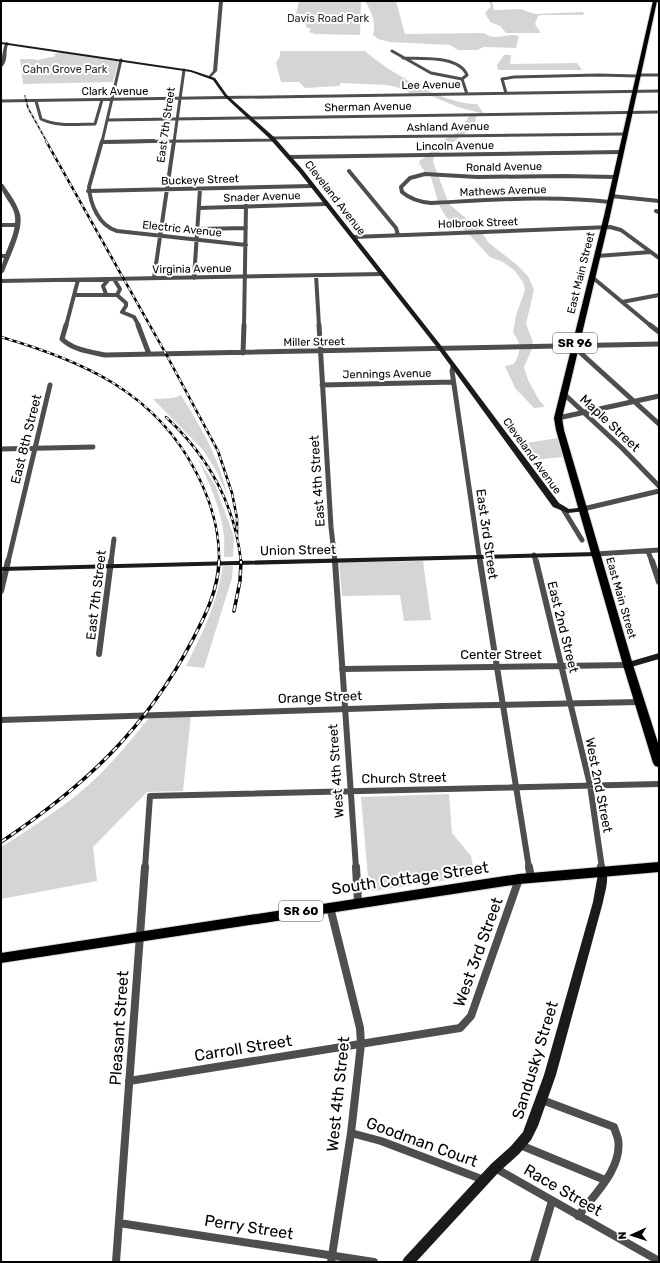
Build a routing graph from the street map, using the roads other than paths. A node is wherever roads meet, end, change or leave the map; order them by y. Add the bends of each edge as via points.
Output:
1 (221, 1) edge
2 (655, 1) edge
3 (1, 43) edge
4 (7, 43) junction
5 (392, 51) dead end
6 (403, 58) junction
7 (121, 60) junction
8 (1, 68) edge
9 (184, 70) junction
10 (659, 75) edge
11 (638, 76) junction
12 (210, 77) junction
13 (462, 80) junction
14 (634, 91) junction
15 (659, 91) edge
16 (506, 93) junction
17 (468, 94) junction
18 (229, 99) junction
19 (102, 100) junction
20 (112, 100) junction
21 (180, 100) junction
22 (1, 101) edge
23 (36, 101) junction
24 (659, 112) edge
25 (629, 113) junction
26 (250, 118) junction
27 (177, 119) junction
28 (108, 120) junction
29 (625, 134) junction
30 (273, 139) junction
31 (174, 141) junction
32 (102, 142) junction
33 (621, 152) junction
34 (290, 157) junction
35 (349, 171) dead end
36 (615, 177) junction
37 (1, 185) edge
38 (312, 186) junction
39 (200, 189) junction
40 (401, 189) joint
41 (166, 190) junction
42 (88, 191) junction
43 (610, 199) junction
44 (659, 201) edge
45 (326, 204) junction
46 (246, 206) junction
47 (199, 208) junction
48 (1, 225) edge
49 (17, 225) junction
50 (246, 228) junction
51 (604, 228) junction
52 (198, 229) junction
53 (398, 235) junction
54 (160, 236) junction
55 (353, 237) junction
56 (197, 239) junction
57 (246, 245) junction
58 (659, 252) edge
59 (652, 253) junction
60 (4, 256) edge
61 (597, 256) junction
62 (659, 258) edge
63 (1, 272) edge
64 (382, 274) junction
65 (316, 275) junction
66 (245, 277) junction
67 (592, 277) junction
68 (154, 278) junction
69 (194, 278) junction
70 (109, 279) junction
71 (114, 279) junction
72 (78, 280) junction
73 (1, 281) edge
74 (106, 294) junction
75 (74, 295) junction
76 (117, 295) junction
77 (659, 295) edge
78 (622, 302) junction
79 (659, 332) edge
80 (659, 344) edge
81 (574, 347) junction
82 (441, 349) junction
83 (321, 351) junction
84 (243, 353) junction
85 (149, 354) junction
86 (454, 367) junction
87 (452, 382) junction
88 (50, 385) dead end
89 (322, 385) junction
90 (563, 393) junction
91 (659, 396) edge
92 (635, 402) junction
93 (584, 413) junction
94 (558, 418) junction
95 (659, 424) edge
96 (93, 447) dead end
97 (1, 449) edge
98 (34, 449) junction
99 (659, 486) edge
100 (659, 490) edge
101 (563, 509) junction
102 (583, 509) junction
103 (114, 539) dead end
104 (582, 540) dead end
105 (659, 550) edge
106 (648, 551) junction
107 (596, 554) junction
108 (534, 556) junction
109 (479, 557) junction
110 (335, 561) junction
111 (110, 566) junction
112 (4, 569) edge
113 (659, 582) edge
114 (1, 591) edge
115 (99, 654) dead end
116 (659, 656) edge
117 (628, 665) junction
118 (562, 666) junction
119 (496, 667) junction
120 (342, 669) junction
121 (640, 702) junction
122 (570, 703) junction
123 (502, 705) junction
124 (345, 709) junction
125 (1, 720) edge
126 (659, 762) edge
127 (659, 784) edge
128 (590, 785) junction
129 (516, 788) junction
130 (350, 791) junction
131 (150, 796) joint
132 (659, 867) edge
133 (602, 871) junction
134 (525, 878) junction
135 (358, 902) junction
136 (330, 906) junction
137 (139, 937) junction
138 (1, 958) edge
139 (361, 1044) junction
140 (129, 1081) junction
141 (542, 1100) junction
142 (350, 1133) junction
143 (520, 1145) junction
144 (495, 1168) junction
145 (484, 1180) junction
146 (605, 1180) junction
147 (552, 1201) junction
148 (578, 1216) junction
149 (119, 1223) junction
150 (331, 1259) edge
151 (659, 1261) edge
152 (116, 1262) edge
153 (374, 1262) edge
154 (408, 1262) edge
155 (534, 1262) edge

1 - 12 street via 215,71
2 - 11 main road, East Main Street / SR 96
3 - 4 main road
4 - 7 main road
4 - 8 street
5 - 6 street
6 - 13 street via 431,73
6 - 13 street via 457,64 467,72
7 - 9 main road
7 - 20 street
9 - 12 main road
9 - 21 street, East 7th Street
10 - 11 street
11 - 14 main road, East Main Street / SR 96
11 - 16 street via 514,77 502,79
12 - 18 main road, Cleveland Avenue
13 - 17 street
14 - 15 street, Lee Avenue
14 - 16 street, Lee Avenue
14 - 25 main road, East Main Street / SR 96
16 - 17 street, Lee Avenue
17 - 18 street, Lee Avenue
18 - 21 street, Clark Avenue
18 - 26 main road, Cleveland Avenue
19 - 20 street, Clark Avenue
19 - 23 street, Clark Avenue
19 - 23 street via 95,124 43,120
20 - 21 street, Clark Avenue
20 - 28 street
21 - 27 street, East 7th Street
22 - 23 street, Clark Avenue
24 - 25 street, Sherman Avenue
25 - 26 street, Sherman Avenue
25 - 29 main road, East Main Street / SR 96
26 - 27 street, Sherman Avenue
26 - 30 main road, Cleveland Avenue
27 - 28 street, Sherman Avenue
27 - 31 street, East 7th Street
28 - 32 street
29 - 30 street, Ashland Avenue
29 - 33 main road, East Main Street / SR 96
30 - 31 street, Ashland Avenue
30 - 34 main road, Cleveland Avenue
31 - 32 street, Ashland Avenue
31 - 41 street, East 7th Street
32 - 42 street
33 - 34 street, Lincoln Avenue
33 - 36 main road, East Main Street / SR 96
34 - 38 main road, Cleveland Avenue
35 - 53 street via 396,228
36 - 40 street, Ronald Avenue via 424,175 407,179
36 - 43 main road, East Main Street / SR 96
37 - 49 street via 16,211
38 - 39 street, Buckeye Street
38 - 45 main road, Cleveland Avenue
39 - 41 street, Buckeye Street
39 - 47 street
40 - 43 street, Mathews Avenue via 412,198 431,203 547,198
41 - 42 street, Buckeye Street
41 - 54 street, East 7th Street
42 - 54 street, Electric Avenue via 106,226 116,231
43 - 44 street, Mathews Avenue
43 - 51 main road, East Main Street / SR 96
45 - 46 street, Snader Avenue
45 - 55 main road, Cleveland Avenue
46 - 47 street, Snader Avenue
46 - 50 street
47 - 52 street
48 - 49 street
49 - 60 street
50 - 52 street
50 - 57 street
51 - 53 street, Holbrook Street
51 - 59 street, Holbrook Street via 619,229
51 - 61 main road, East Main Street / SR 96
52 - 56 street
53 - 55 street, Holbrook Street
54 - 56 street, Electric Avenue
54 - 68 street, East 7th Street
55 - 64 main road, Cleveland Avenue
56 - 57 street, Electric Avenue
56 - 69 street
57 - 66 street
58 - 59 street
59 - 61 street
59 - 62 street, Holbrook Street
60 - 63 street
61 - 67 main road, East Main Street / SR 96
64 - 65 street, Virginia Avenue
64 - 82 main road, Cleveland Avenue
65 - 66 street, Virginia Avenue
65 - 83 street, East 4th Street
66 - 69 street, Virginia Avenue
66 - 84 street
67 - 78 street
67 - 81 main road, East Main Street / SR 96
68 - 69 street, Virginia Avenue
68 - 71 street, Virginia Avenue
70 - 71 street, Virginia Avenue
70 - 72 street, Virginia Avenue
70 - 74 street via 103,286
71 - 76 street via 120,289
72 - 73 street, Virginia Avenue
72 - 75 street
74 - 75 street
74 - 76 street
75 - 85 street, Miller Street via 62,339 65,342 97,354
76 - 85 street via 126,303 122,312 135,319
77 - 78 street
78 - 79 street
80 - 81 street, Miller Street
81 - 82 street, Miller Street
81 - 90 main road, East Main Street / SR 96
81 - 92 street
82 - 83 street, Miller Street
82 - 86 main road, Cleveland Avenue
83 - 84 street, Miller Street
83 - 89 street, East 4th Street
84 - 85 street, Miller Street
86 - 87 street, East 3rd Street
86 - 101 main road, Cleveland Avenue via 556,505
87 - 89 street, Jennings Avenue
87 - 109 street, East 3rd Street
88 - 98 street, East 8th Street
89 - 110 street, East 4th Street
90 - 93 street, Maple Street
90 - 94 main road, East Main Street / SR 96
91 - 92 street
92 - 93 street
92 - 95 street
93 - 94 street
93 - 99 street, Maple Street
94 - 102 main road, East Main Street / SR 96
96 - 98 street
97 - 98 street
98 - 112 street, East 8th Street
100 - 102 street
101 - 102 main road, Cleveland Avenue
101 - 104 street, Cleveland Avenue
102 - 107 main road, East Main Street / SR 96
103 - 111 street, East 7th Street
105 - 106 street
106 - 107 street
106 - 113 street
107 - 108 main road, Union Street
107 - 117 main road, East Main Street / SR 96
108 - 109 main road, Union Street
108 - 118 street, East 2nd Street
109 - 110 main road, Union Street
109 - 119 street, East 3rd Street
110 - 111 main road, Union Street
110 - 120 street, East 4th Street
111 - 112 main road, Union Street
111 - 115 street, East 7th Street
112 - 114 street, East 8th Street
116 - 117 main road, Center Street
117 - 118 street, Center Street
117 - 121 main road, East Main Street
118 - 119 street, Center Street
118 - 122 street, East 2nd Street
119 - 120 street, Center Street
119 - 123 street, East 3rd Street
120 - 124 street, East 4th Street
121 - 122 street, Orange Street
121 - 126 main road, East Main Street
122 - 123 street, Orange Street
122 - 128 street, West 2nd Street
123 - 124 street, Orange Street
123 - 129 street, West 3rd Street
124 - 125 street, Orange Street
124 - 130 street, West 4th Street
127 - 128 street, Church Street
128 - 129 street, Church Street
128 - 133 street, West 2nd Street
129 - 130 street, Church Street
129 - 134 street, West 3rd Street
130 - 131 street, Church Street
130 - 135 street, West 4th Street
131 - 137 street, Pleasant Street
132 - 133 main road, South Cottage Street / SR 60
133 - 134 main road, South Cottage Street / SR 60
133 - 141 main road, Sandusky Street via 598,902
134 - 135 main road, South Cottage Street / SR 60
134 - 139 street, West 3rd Street via 468,1021 460,1028
135 - 136 main road, South Cottage Street / SR 60
136 - 137 main road, South Cottage Street / SR 60
136 - 139 street, West 4th Street via 360,1028
137 - 138 main road, South Cottage Street / SR 60
137 - 140 street, Pleasant Street
139 - 140 street, Carroll Street
139 - 142 street, West 4th Street
140 - 149 street, Pleasant Street
141 - 143 main road, Sandusky Street via 532,1126
141 - 146 street via 614,1127 619,1139 618,1154
142 - 145 street, Goodman Court via 381,1141
142 - 150 street, West 4th Street
143 - 144 main road, Sandusky Street
143 - 146 street
144 - 145 main road, Sandusky Street
144 - 147 street, Race Street
145 - 154 main road, Sandusky Street
146 - 148 street
147 - 148 street, Race Street
147 - 155 street
148 - 151 street, Race Street
149 - 150 street, Perry Street
149 - 152 street, Pleasant Street
150 - 153 street, Perry Street

